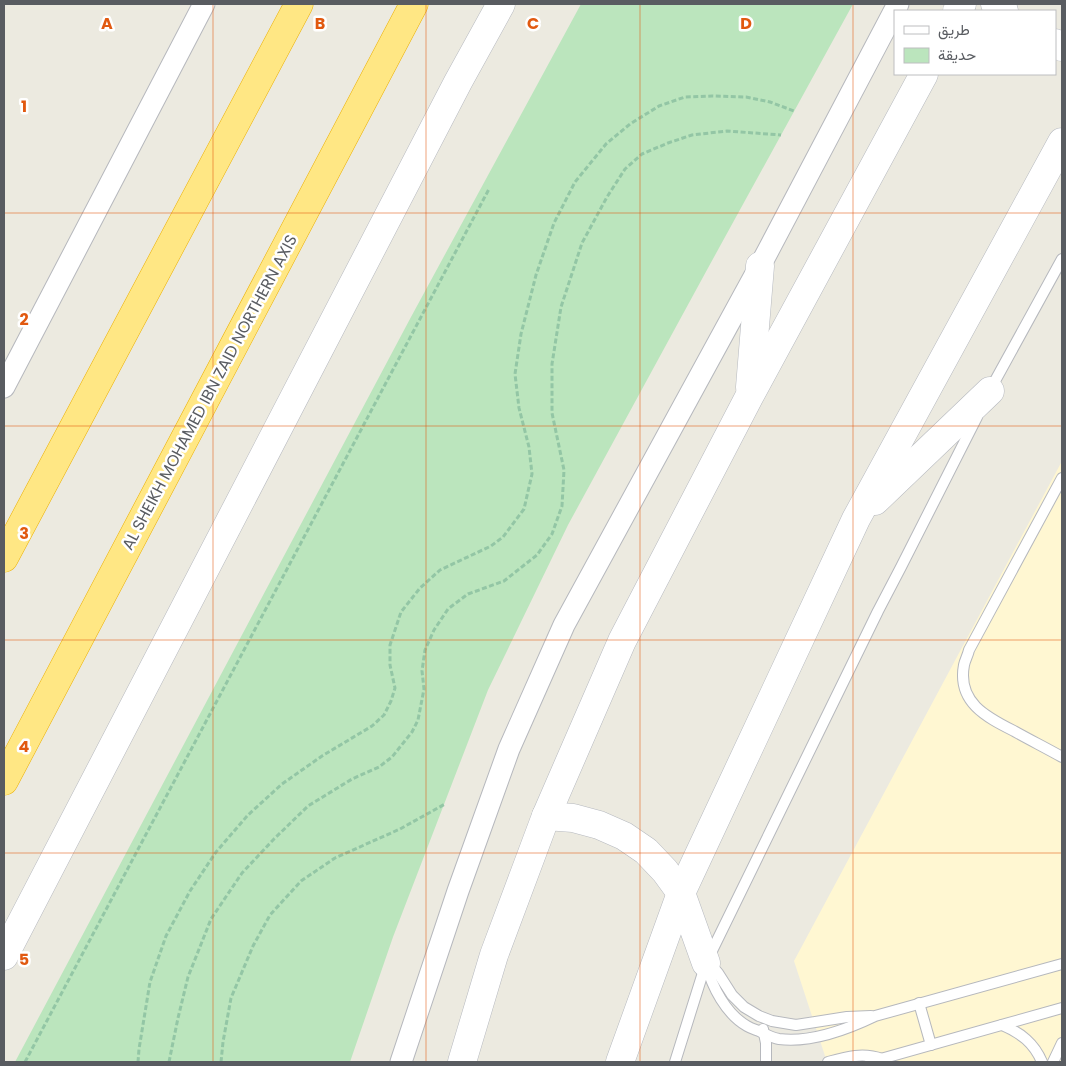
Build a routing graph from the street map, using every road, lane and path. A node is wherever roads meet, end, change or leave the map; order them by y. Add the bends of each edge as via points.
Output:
1 (204, 4) edge
2 (299, 4) edge
3 (414, 4) edge
4 (501, 4) edge
5 (894, 12) edge
6 (923, 75) edge
7 (794, 111) dead end
8 (781, 135) dead end
9 (1062, 142) edge
10 (489, 189) dead end
11 (1062, 259) edge
12 (760, 266) junction
13 (4, 386) edge
14 (990, 391) junction
15 (749, 397) junction
16 (1062, 478) edge
17 (856, 519) junction
18 (4, 558) edge
19 (1062, 757) edge
20 (4, 781) edge
21 (444, 804) dead end
22 (546, 816) junction
23 (681, 893) junction
24 (4, 956) edge
25 (706, 963) junction
26 (1062, 964) edge
27 (920, 1003) junction
28 (1062, 1008) edge
29 (758, 1016) junction
30 (874, 1016) junction
31 (1002, 1025) junction
32 (765, 1034) junction
33 (1062, 1043) edge
34 (931, 1045) junction
35 (883, 1061) edge
36 (25, 1062) edge
37 (138, 1062) edge
38 (169, 1062) edge
39 (221, 1062) edge
40 (401, 1062) edge
41 (462, 1062) edge
42 (620, 1062) edge
43 (675, 1062) edge
44 (766, 1062) edge
45 (828, 1062) edge
46 (870, 1062) edge
47 (1042, 1062) edge
48 (1053, 1062) edge

1 - 13 street
2 - 18 highway
3 - 20 highway, AL SHEIKH MOHAMED IBN ZAID NORTHERN AXIS
4 - 24 street
5 - 12 street
6 - 15 street
7 - 37 path via 746,97 685,98 658,106 606,144 575,182 554,224 536,275 521,334 515,374 519,408 530,447 532,474 524,508 503,537 440,570 400,612 390,645 395,688 384,715 282,784 248,815 216,852 166,936 150,982
8 - 38 path via 727,131 692,135 642,154 625,169 582,244 561,307 552,364 552,413 564,470 562,506 552,534 537,555 504,581 468,594 448,609 425,650 424,689 418,720 392,757 308,806 242,873 211,918 188,977
9 - 17 street
10 - 36 path
11 - 14 lane
12 - 15 street
12 - 40 street via 564,625 509,749
14 - 17 street
14 - 25 lane
15 - 22 street via 622,641
16 - 19 lane via 969,650 963,681 972,703 989,718
17 - 23 street
21 - 39 path via 400,829 335,858 301,881 270,915 253,946 232,998
22 - 23 street via 573,818 624,836 646,851 666,871
22 - 41 street via 494,955
23 - 25 street
23 - 42 street
25 - 29 lane via 718,973 732,995
25 - 32 lane via 728,1010 747,1026
25 - 43 lane
26 - 27 lane
27 - 30 lane
27 - 34 lane
28 - 31 lane
29 - 30 lane via 796,1025
29 - 32 lane
30 - 32 lane via 838,1031 802,1039 778,1039
31 - 34 lane
31 - 47 lane via 1024,1036
32 - 44 lane
33 - 48 lane
34 - 35 lane
35 - 45 lane via 864,1055
35 - 46 lane

